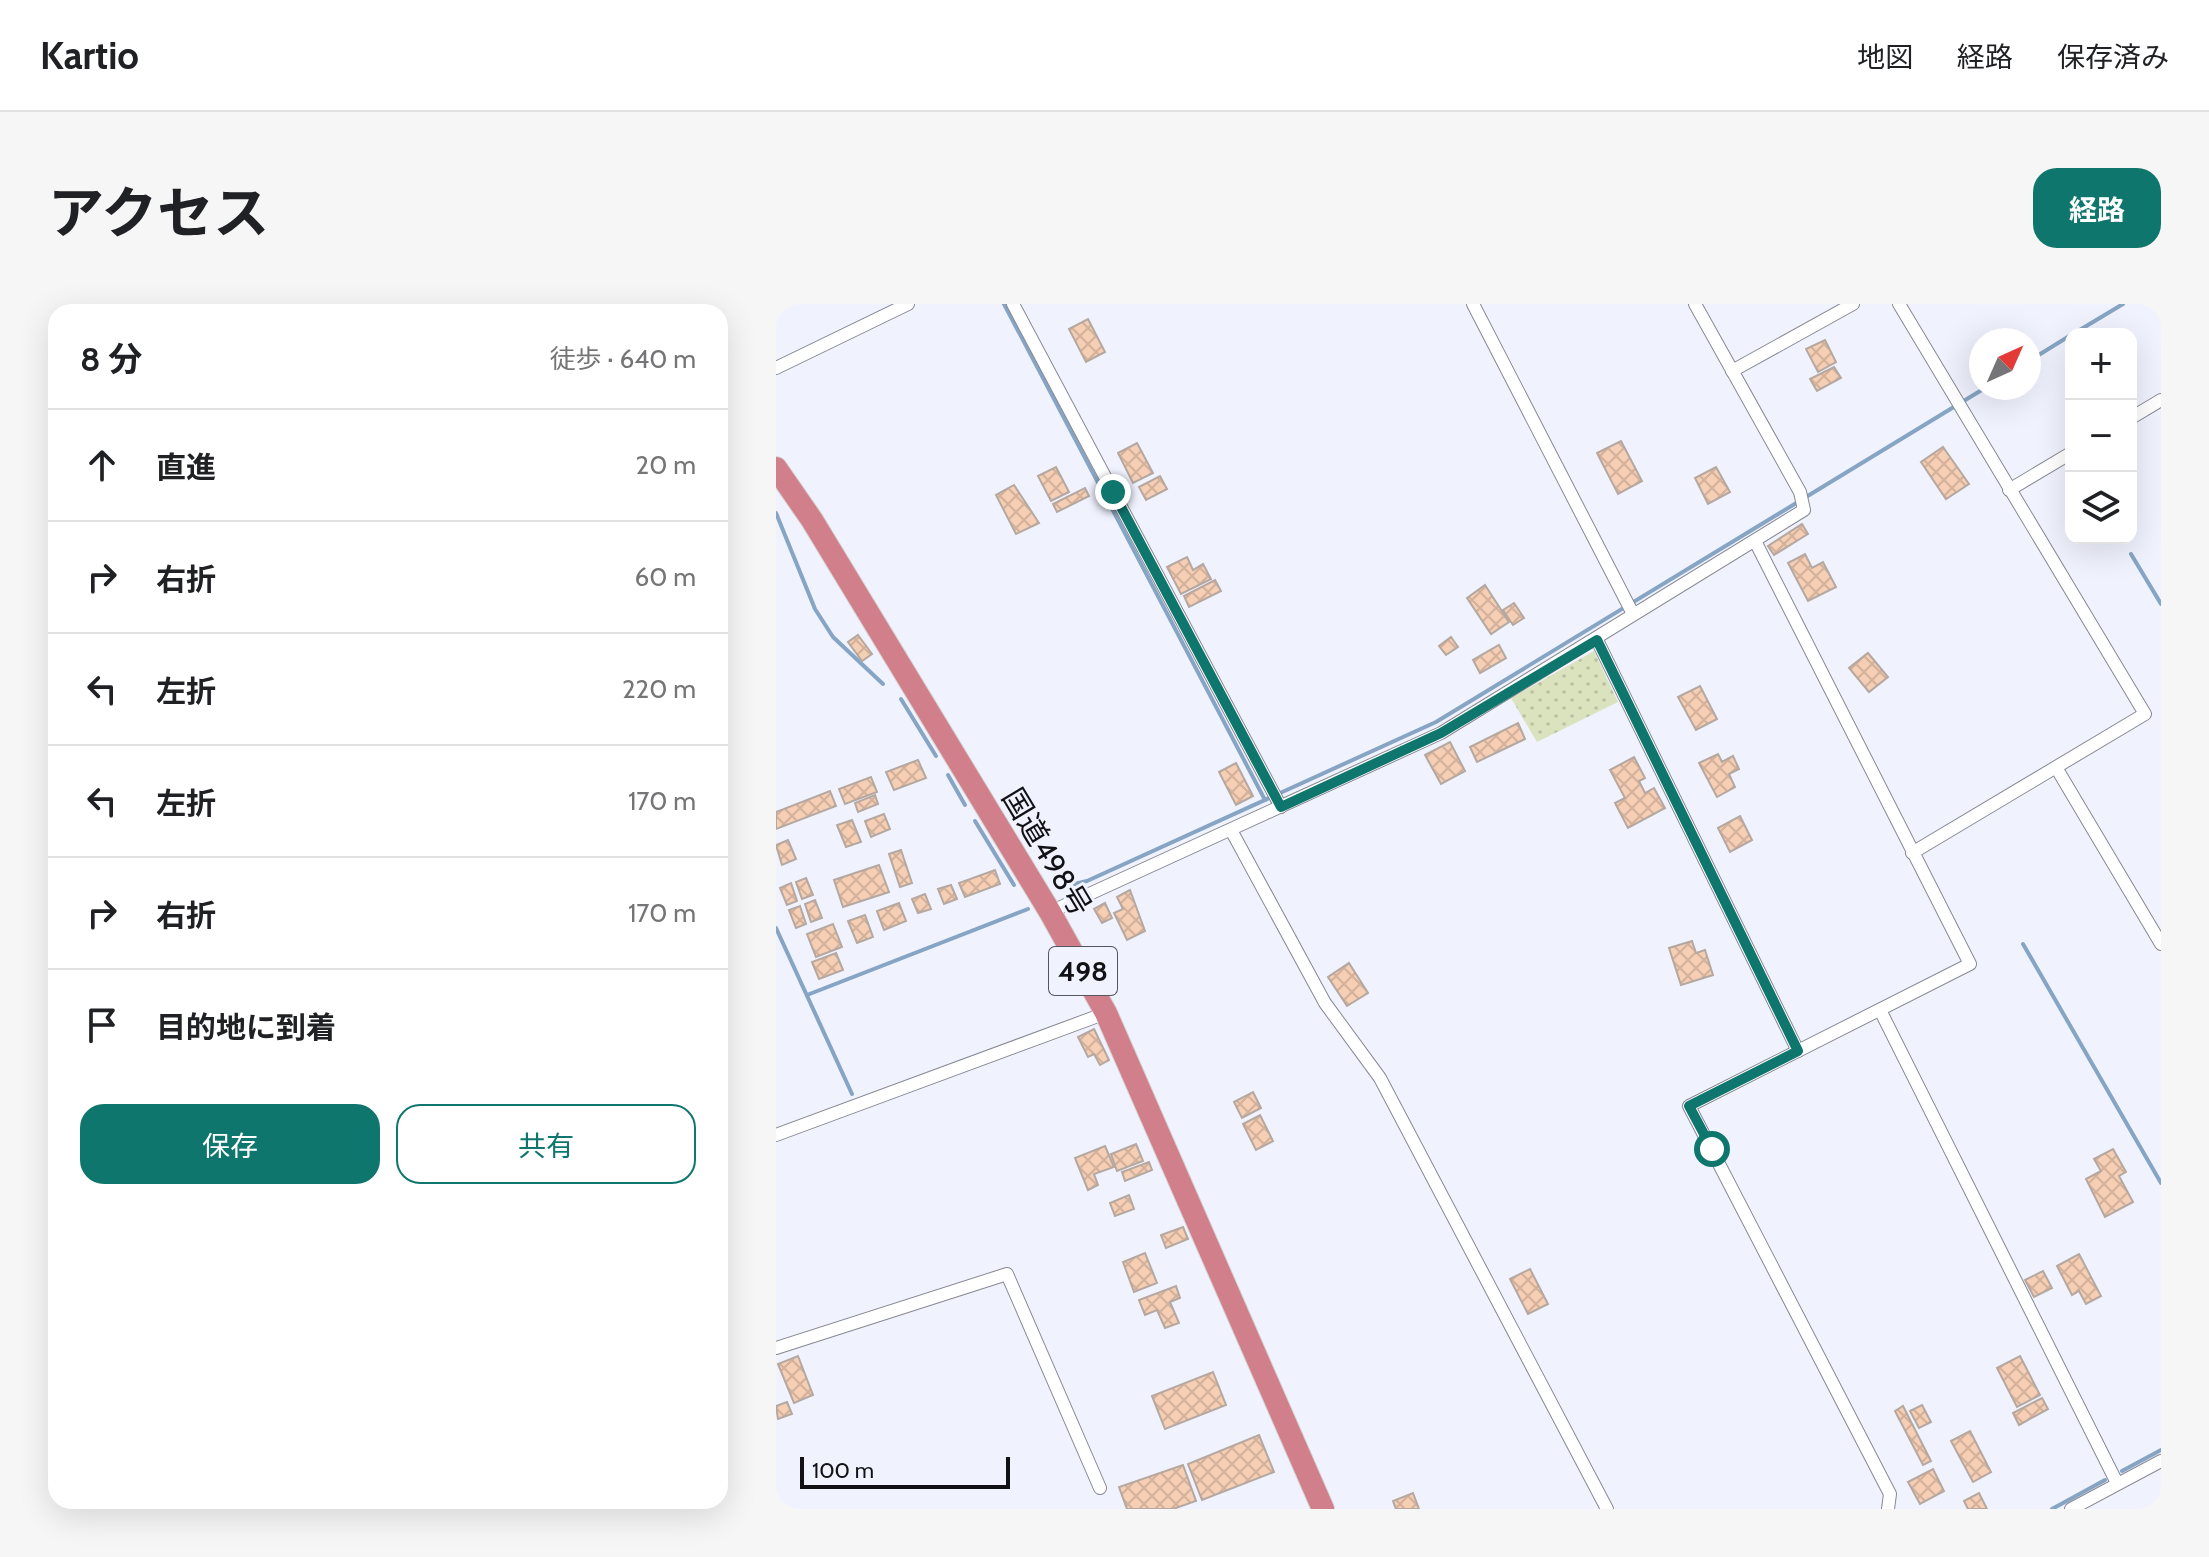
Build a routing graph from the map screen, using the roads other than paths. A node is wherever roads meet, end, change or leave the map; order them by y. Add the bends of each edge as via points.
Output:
1 (908, 304) edge
2 (1013, 304) edge
3 (1473, 304) edge
4 (1695, 304) edge
5 (1853, 304) edge
6 (1899, 304) edge
7 (776, 368) edge
8 (1732, 371) junction
9 (2161, 400) edge
10 (2137, 414) edge
11 (2065, 457) edge
12 (776, 468) edge
13 (2009, 490) junction
14 (1755, 541) junction
15 (1633, 614) junction
16 (1597, 640) junction
17 (2057, 769) junction
18 (1281, 807) junction
19 (1231, 830) junction
20 (1912, 853) junction
21 (1050, 912) junction
22 (2161, 944) edge
23 (1880, 1010) junction
24 (1106, 1013) junction
25 (1798, 1051) junction
26 (776, 1135) edge
27 (776, 1348) edge
28 (2161, 1461) edge
29 (2117, 1483) junction
30 (1100, 1488) dead end
31 (1323, 1509) edge
32 (1607, 1509) edge
33 (1888, 1509) edge
34 (2071, 1509) edge

1 - 7 street
2 - 18 street
3 - 15 street
4 - 8 street
5 - 8 street
6 - 13 street
8 - 14 street via 1800,492 1804,510
9 - 10 street
11 - 13 street
12 - 21 highway, 国道498号 / 498
13 - 17 street via 2145,714
14 - 15 street
14 - 20 street
15 - 16 street
16 - 18 street via 1441,733
16 - 25 street
17 - 20 street
17 - 22 street
18 - 19 street
19 - 21 street
19 - 32 street via 1325,1003 1380,1078
20 - 23 street via 1970,964
21 - 24 highway, 国道498号 / 498
23 - 25 street
23 - 29 street
24 - 26 street
24 - 31 highway, 国道498号 / 498
25 - 33 street via 1689,1106 1890,1494
27 - 30 street via 1007,1274
28 - 29 street
29 - 34 street

